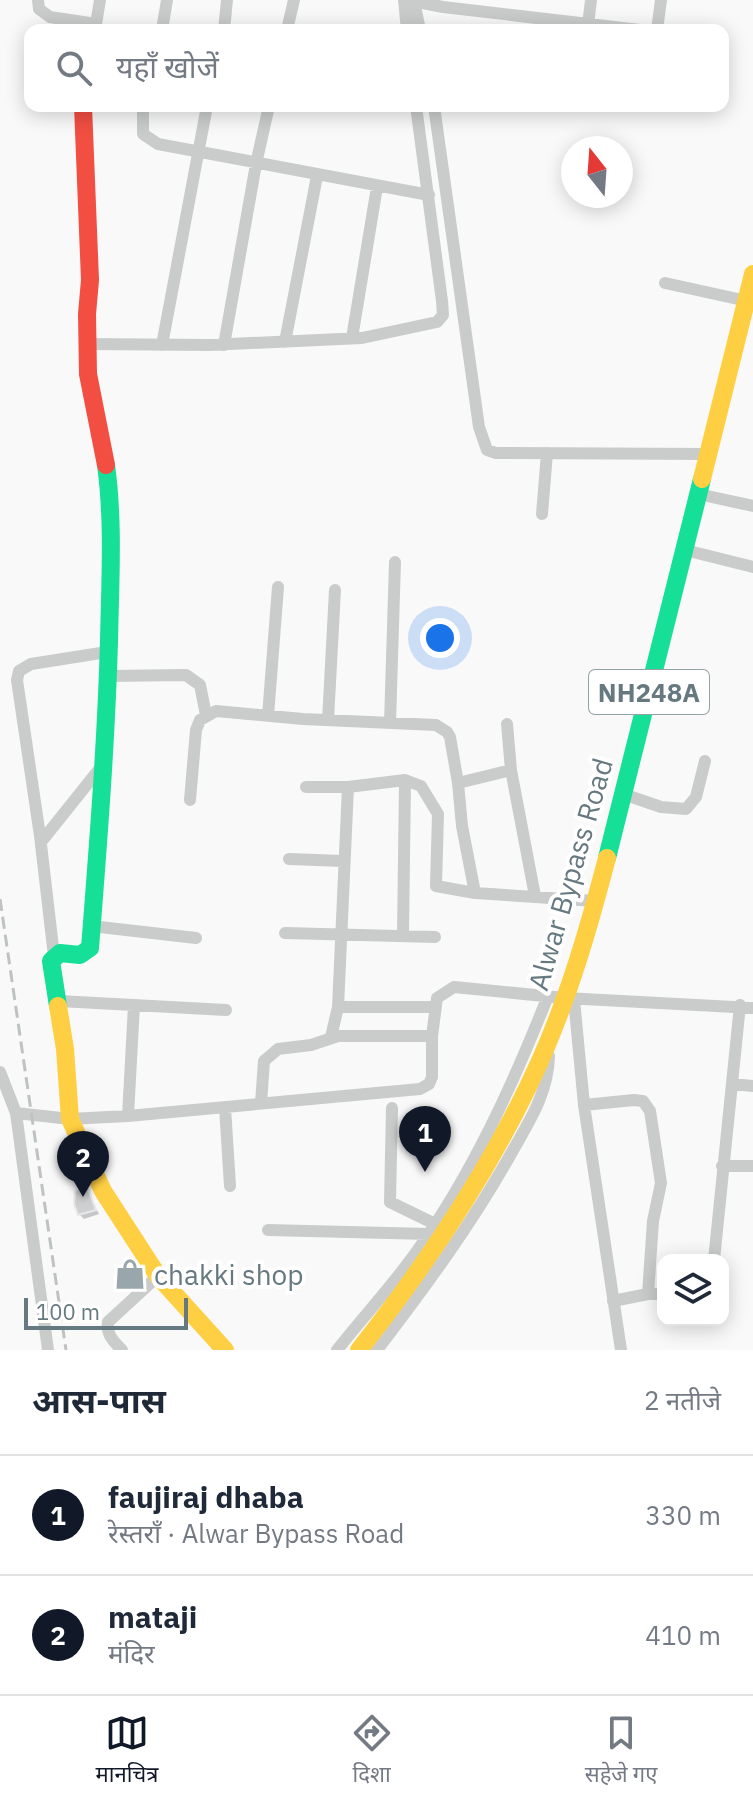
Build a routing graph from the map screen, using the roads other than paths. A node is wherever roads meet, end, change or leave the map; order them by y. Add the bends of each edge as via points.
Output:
1 (38, 0) edge
2 (100, 0) edge
3 (167, 0) edge
4 (227, 0) edge
5 (294, 0) edge
6 (409, 0) edge
7 (530, 0) edge
8 (591, 0) edge
9 (661, 0) edge
10 (443, 4) edge
11 (528, 16) junction
12 (82, 24) edge
13 (96, 24) edge
14 (163, 24) edge
15 (225, 24) edge
16 (288, 24) edge
17 (407, 24) edge
18 (418, 24) edge
19 (581, 24) edge
20 (588, 24) edge
21 (658, 24) edge
22 (83, 112) edge
23 (143, 112) edge
24 (206, 112) edge
25 (268, 112) edge
26 (417, 112) edge
27 (435, 112) edge
28 (197, 153) junction
29 (256, 164) junction
30 (317, 176) junction
31 (377, 187) junction
32 (429, 195) junction
33 (753, 274) edge
34 (665, 283) dead end
35 (747, 301) junction
36 (352, 338) junction
37 (285, 342) junction
38 (86, 344) junction
39 (162, 345) junction
40 (224, 345) junction
41 (547, 453) junction
42 (708, 454) junction
43 (698, 494) junction
44 (753, 506) edge
45 (542, 514) dead end
46 (685, 550) junction
47 (395, 562) dead end
48 (753, 567) edge
49 (278, 587) dead end
50 (335, 590) dead end
51 (107, 652) junction
52 (107, 676) junction
53 (206, 715) junction
54 (268, 716) junction
55 (328, 720) junction
56 (390, 723) junction
57 (507, 724) dead end
58 (705, 761) dead end
59 (105, 762) junction
60 (511, 770) junction
61 (405, 780) junction
62 (458, 783) junction
63 (306, 787) dead end
64 (348, 787) junction
65 (623, 794) junction
66 (190, 800) dead end
67 (41, 842) junction
68 (289, 859) dead end
69 (343, 861) junction
70 (475, 893) junction
71 (535, 896) junction
72 (595, 901) junction
73 (91, 926) junction
74 (285, 933) dead end
75 (343, 935) junction
76 (403, 936) junction
77 (435, 937) dead end
78 (196, 938) dead end
79 (54, 956) junction
80 (562, 998) junction
81 (59, 1001) junction
82 (134, 1005) junction
83 (746, 1006) edge
84 (338, 1007) junction
85 (435, 1007) junction
86 (226, 1010) dead end
87 (550, 1035) junction
88 (432, 1036) junction
89 (331, 1037) junction
90 (0, 1072) edge
91 (732, 1084) junction
92 (753, 1086) edge
93 (261, 1103) junction
94 (584, 1105) junction
95 (225, 1107) junction
96 (392, 1108) dead end
97 (16, 1113) junction
98 (128, 1116) junction
99 (70, 1119) junction
100 (722, 1166) junction
101 (753, 1166) edge
102 (230, 1186) dead end
103 (432, 1229) junction
104 (268, 1230) dead end
105 (715, 1254) edge
106 (158, 1276) junction
107 (648, 1294) junction
108 (657, 1294) edge
109 (613, 1301) junction
110 (48, 1350) edge
111 (122, 1350) edge
112 (225, 1350) edge
113 (337, 1350) edge
114 (359, 1350) edge
115 (377, 1350) edge
116 (621, 1350) edge

1 - 12 street via 39,9 50,17
2 - 13 street
3 - 14 street
4 - 15 street
5 - 16 street
6 - 10 street
6 - 17 street
6 - 18 street
7 - 11 street
8 - 20 street
9 - 21 street
10 - 11 street
11 - 19 street
22 - 38 main road via 90,280
23 - 28 street via 149,140
24 - 28 street
25 - 29 street
26 - 32 street
27 - 41 street via 483,442 496,453
28 - 29 street
28 - 39 street
29 - 30 street
29 - 40 street
30 - 31 street
30 - 37 street
31 - 32 street
31 - 36 street
32 - 36 street via 443,315 422,326
33 - 35 main road, Alwar Bypass Road / NH248A
34 - 35 street
35 - 42 main road, Alwar Bypass Road / NH248A
36 - 37 street
37 - 40 street
38 - 39 street
38 - 51 main road via 110,495
39 - 40 street
41 - 42 street
41 - 45 street
42 - 43 main road, Alwar Bypass Road / NH248A
43 - 44 street
43 - 46 main road, Alwar Bypass Road / NH248A
46 - 48 street
46 - 65 main road, Alwar Bypass Road / NH248A
47 - 56 street
49 - 54 street
50 - 55 street
51 - 52 main road
51 - 67 street via 31,664 19,671
52 - 53 street via 186,675 200,685
52 - 59 main road
53 - 54 street via 216,711
53 - 66 street via 196,730
54 - 55 street
55 - 56 street
56 - 62 street via 436,725 447,732
57 - 60 street
58 - 65 street via 696,797 686,809
59 - 67 street
59 - 73 main road
60 - 62 street
60 - 71 street
61 - 64 street
61 - 70 street via 421,786 438,814 436,886
61 - 76 street
62 - 70 street
63 - 64 street
64 - 69 street
65 - 72 main road, Alwar Bypass Road / NH248A
67 - 79 street
68 - 69 street
69 - 75 street
70 - 71 street
71 - 72 street
72 - 80 main road, Alwar Bypass Road / NH248A
73 - 78 street
73 - 79 main road via 86,953
74 - 75 street
75 - 76 street
75 - 84 street
76 - 77 street
79 - 81 main road
80 - 83 street
80 - 85 street via 454,987 437,998
80 - 87 main road, Alwar Bypass Road / NH248A
80 - 94 street
80 - 103 street
81 - 82 street
81 - 99 main road
82 - 86 street
82 - 98 street
83 - 91 street
84 - 85 street
84 - 89 street
85 - 88 street
87 - 114 main road, Alwar Bypass Road / NH248A via 522,1102 449,1230
87 - 115 street via 548,1079 527,1125 476,1215
88 - 89 street
88 - 93 street via 432,1077 420,1089
89 - 93 street via 269,1054
90 - 97 street
91 - 92 street
91 - 100 street
93 - 95 street
94 - 107 street via 634,1100 647,1104 650,1111 661,1183
94 - 109 street
95 - 98 street
95 - 102 street
96 - 103 street via 390,1202
97 - 99 street
97 - 110 street
98 - 99 street
99 - 106 main road via 103,1191
100 - 101 street
100 - 105 street
103 - 104 street
103 - 113 street
106 - 111 street via 108,1322 111,1338
106 - 112 main road
107 - 108 street
107 - 109 street
109 - 116 street

